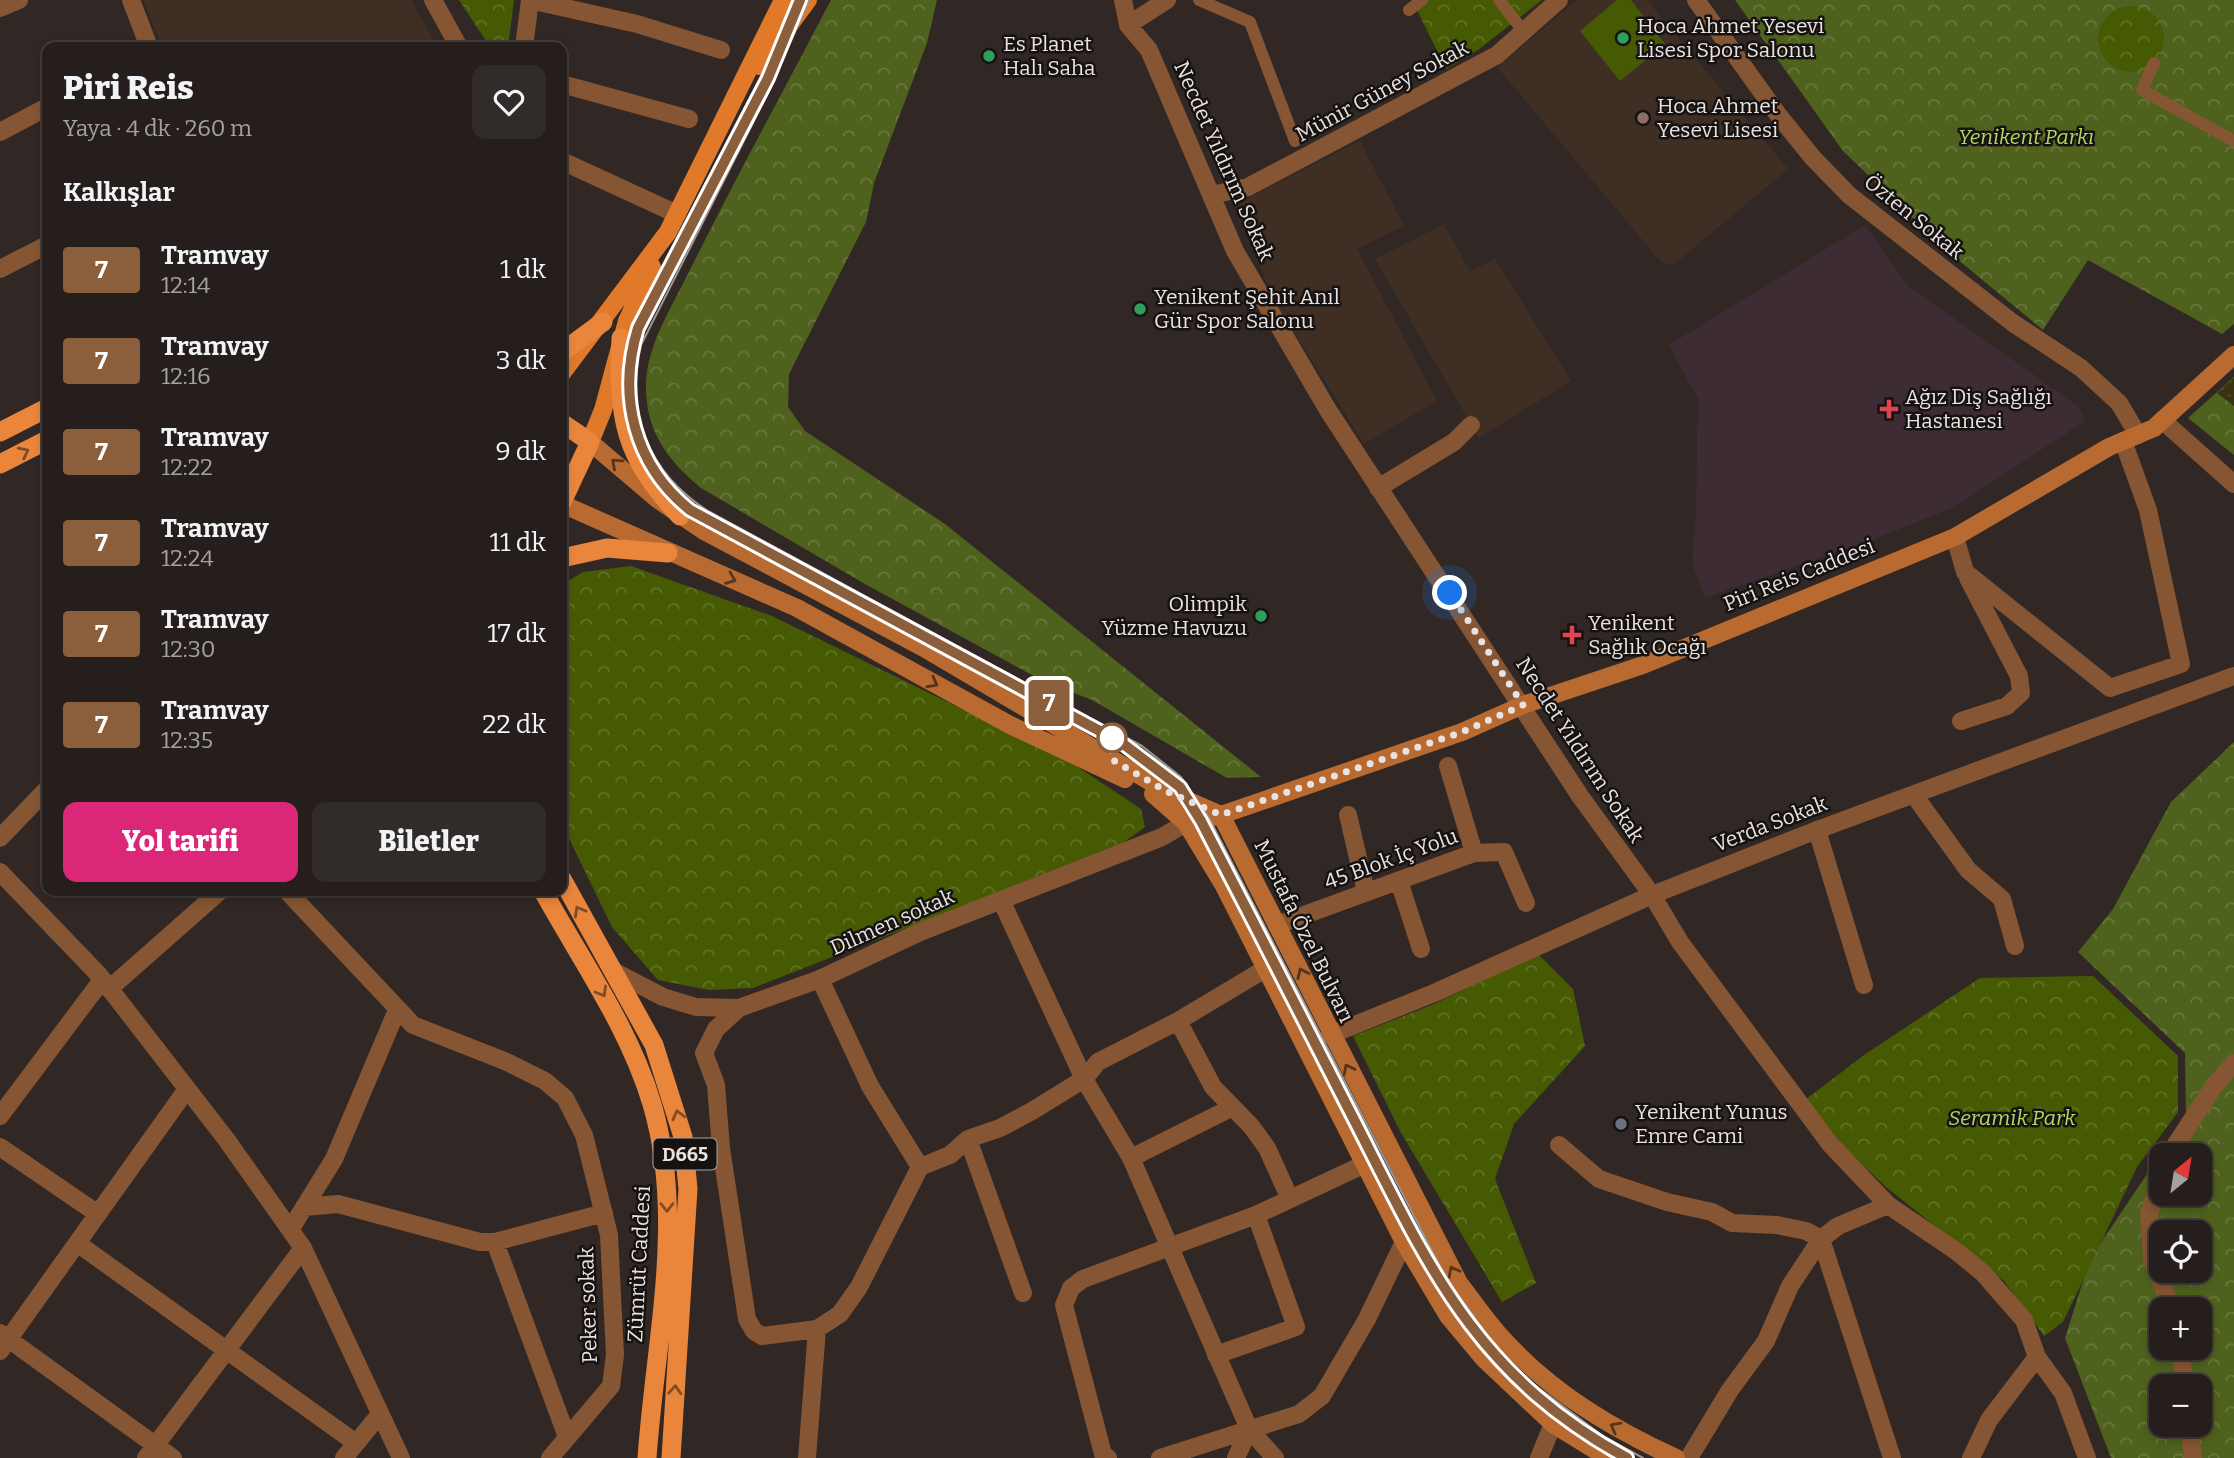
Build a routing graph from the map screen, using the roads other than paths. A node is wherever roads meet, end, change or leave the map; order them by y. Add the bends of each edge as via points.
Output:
1 (19, 0) edge
2 (131, 0) edge
3 (433, 0) edge
4 (783, 0) edge
5 (808, 0) edge
6 (1123, 0) edge
7 (1167, 0) edge
8 (1199, 0) edge
9 (1422, 0) edge
10 (1499, 0) edge
11 (1559, 0) edge
12 (1696, 0) edge
13 (0, 8) edge
14 (1409, 10) dead end
15 (1128, 25) junction
16 (1524, 32) junction
17 (147, 42) edge
18 (456, 42) edge
19 (525, 42) edge
20 (721, 50) dead end
21 (2154, 63) dead end
22 (567, 85) edge
23 (731, 102) junction
24 (42, 110) edge
25 (689, 119) dead end
26 (0, 132) edge
27 (1295, 141) dead end
28 (2234, 141) edge
29 (567, 163) edge
30 (1212, 195) junction
31 (677, 214) junction
32 (668, 232) junction
33 (42, 248) edge
34 (0, 269) edge
35 (603, 322) junction
36 (621, 338) junction
37 (567, 348) edge
38 (2234, 355) edge
39 (567, 367) edge
40 (42, 411) edge
41 (2162, 420) junction
42 (1471, 425) dead end
43 (567, 426) edge
44 (0, 432) edge
45 (2130, 438) junction
46 (590, 442) junction
47 (42, 443) edge
48 (0, 464) edge
49 (2234, 485) edge
50 (1378, 488) junction
51 (567, 492) edge
52 (567, 505) edge
53 (680, 516) junction
54 (1955, 537) junction
55 (668, 553) junction
56 (567, 557) edge
57 (1965, 572) junction
58 (2234, 676) edge
59 (1523, 705) junction
60 (1961, 721) dead end
61 (1448, 766) dead end
62 (42, 794) edge
63 (1914, 795) junction
64 (1221, 815) junction
65 (1348, 815) dead end
66 (1186, 823) junction
67 (1817, 830) junction
68 (0, 838) edge
69 (1474, 853) junction
70 (0, 872) edge
71 (1399, 881) junction
72 (567, 888) edge
73 (1366, 892) junction
74 (1651, 895) junction
75 (214, 896) edge
76 (292, 896) edge
77 (546, 896) edge
78 (1001, 900) junction
79 (1526, 903) dead end
80 (1277, 925) junction
81 (2015, 946) dead end
82 (1421, 949) dead end
83 (1265, 969) junction
84 (613, 971) junction
85 (820, 979) junction
86 (106, 985) junction
87 (1864, 985) dead end
88 (739, 1008) junction
89 (397, 1010) junction
90 (1178, 1021) junction
91 (1330, 1035) junction
92 (2234, 1063) edge
93 (1084, 1079) junction
94 (187, 1089) junction
95 (1231, 1108) junction
96 (0, 1116) edge
97 (968, 1139) junction
98 (2177, 1143) edge
99 (1559, 1145) dead end
100 (0, 1147) edge
101 (1131, 1157) junction
102 (1365, 1164) junction
103 (920, 1167) junction
104 (1290, 1199) junction
105 (1888, 1205) junction
106 (2151, 1206) edge
107 (304, 1207) junction
108 (604, 1213) junction
109 (98, 1214) junction
110 (1256, 1215) junction
111 (290, 1230) junction
112 (1821, 1239) junction
113 (495, 1242) junction
114 (1404, 1242) junction
115 (77, 1243) junction
116 (1172, 1247) junction
117 (303, 1248) junction
118 (1023, 1293) dead end
119 (2167, 1297) edge
120 (817, 1329) junction
121 (3, 1341) edge
122 (228, 1349) junction
123 (1216, 1355) junction
124 (2037, 1357) junction
125 (380, 1414) junction
126 (1553, 1424) junction
127 (1249, 1429) junction
128 (567, 1437) junction
129 (2191, 1437) edge
130 (356, 1443) junction
131 (151, 1452) edge
132 (173, 1458) edge
133 (344, 1458) edge
134 (401, 1458) edge
135 (550, 1458) edge
136 (647, 1458) edge
137 (671, 1458) edge
138 (807, 1458) edge
139 (1108, 1458) edge
140 (1160, 1458) edge
141 (1236, 1458) edge
142 (1275, 1458) edge
143 (1539, 1458) edge
144 (1608, 1458) edge
145 (1675, 1458) edge
146 (1689, 1458) edge
147 (1892, 1458) edge
148 (1972, 1458) edge
149 (2087, 1458) edge
150 (2193, 1458) edge

1 - 13 street
2 - 17 street
3 - 18 street
4 - 23 main road
5 - 23 main road
6 - 15 street, Necdet Yıldırım Sokak
7 - 15 street
8 - 27 street via 1250,22
9 - 14 street
10 - 16 street
11 - 16 street, Münir Güney Sokak
12 - 45 street, Özten Sokak via 1779,116 1849,195 2013,323 2081,368 2119,403
15 - 30 street, Necdet Yıldırım Sokak via 1149,50
16 - 30 street, Münir Güney Sokak via 1497,55 1347,136 1248,187
19 - 20 street via 530,0 637,24
21 - 28 street via 2142,90
22 - 25 street
23 - 31 main road
24 - 26 street
29 - 31 street
30 - 50 street, Necdet Yıldırım Sokak via 1235,251
31 - 32 main road
32 - 35 main road
32 - 36 main road
33 - 34 street
35 - 37 highway
35 - 39 main road
36 - 46 main road
36 - 53 highway via 619,394 626,431 643,470
38 - 41 main road, Piri Reis Caddesi
40 - 44 highway
41 - 45 main road, Piri Reis Caddesi
41 - 49 street
42 - 50 street via 1454,442
43 - 46 highway
45 - 54 main road, Piri Reis Caddesi
45 - 57 street, Özten Sokak via 2182,664 2110,688
46 - 51 highway
53 -> 46 main road
48 -> 47 highway
50 - 59 street, Necdet Yıldırım Sokak
52 - 55 main road
53 - 64 main road via 924,648 1166,791
54 - 57 street
54 - 59 main road, Piri Reis Caddesi via 1643,665
55 - 56 highway via 607,548
55 -> 66 main road via 797,608 1010,725 1148,790
57 - 60 street via 2020,676 2021,694 2007,706
58 - 63 street, Verda Sokak
59 - 64 main road, Piri Reis Caddesi via 1462,732
59 - 74 street, Necdet Yıldırım Sokak via 1580,796
61 - 69 street, 45 Blok İç Yolu
62 - 68 street
63 - 67 street, Verda Sokak
63 - 81 street via 1968,870 2002,899
64 - 66 main road, Piri Reis Caddesi
64 - 80 main road, Mustafa Özel Bulvarı
65 - 73 street
66 - 78 street, Dilmen sokak via 1162,837
66 - 83 main road via 1223,884
67 - 74 street, Verda Sokak
67 - 87 street
69 - 71 street, 45 Blok İç Yolu
69 - 79 street via 1504,852
70 - 86 street
71 - 73 street, 45 Blok İç Yolu
71 - 82 street
84 -> 72 highway, D665
73 - 80 street, 45 Blok İç Yolu
74 - 91 street, Verda Sokak
74 - 105 street, Necdet Yıldırım Sokak via 1777,1077 1830,1144
75 - 86 street
76 - 89 street, Peker sokak
77 -> 136 highway, Zümrüt Caddesi / D665 via 613,1010 652,1103 666,1169 667,1236
78 - 85 street, Dilmen sokak
78 - 93 street
91 -> 80 main road, Mustafa Özel Bulvarı
83 - 90 street
83 - 102 main road
84 - 88 street, Dilmen sokak via 663,997 696,1007
137 -> 84 highway, D665 via 688,1189 683,1137 654,1045
85 - 88 street, Dilmen sokak
85 - 103 street via 870,1086
86 - 94 street
86 - 96 street
88 - 120 street via 716,1029 704,1053 716,1085 747,1319 762,1336
89 - 107 street via 334,1159
89 - 108 street, Peker sokak via 413,1025 508,1062 545,1081 565,1098 584,1135
90 - 93 street via 1098,1062
90 - 95 street via 1213,1087
145 -> 91 main road, Mustafa Özel Bulvarı via 1597,1418 1549,1383 1503,1339 1459,1283
92 - 98 street
93 - 97 street via 1000,1128
93 - 101 street
94 - 109 street
94 - 111 street
95 - 101 street
95 - 104 street via 1267,1148
97 - 103 street via 950,1155
97 - 118 street
99 - 112 street via 1599,1179 1713,1212 1732,1223 1787,1227
100 - 109 street
101 - 116 street
102 - 104 street
102 - 114 main road
103 - 120 street via 859,1287 841,1314
104 - 110 street
105 - 112 street via 1838,1226
105 - 124 street, Necdet Yıldırım Sokak via 1983,1273 2024,1320
106 - 119 street via 2152,1259
107 - 111 street
107 - 113 street via 338,1204 480,1242
108 - 113 street
108 - 128 street, Peker sokak via 615,1354 611,1386
109 - 115 street
110 - 116 street
110 - 123 street via 1296,1327
111 - 117 street
112 - 146 street via 1790,1286 1766,1341
112 - 147 street
113 - 128 street
114 - 126 main road via 1448,1316 1484,1359
114 - 127 street via 1367,1319 1322,1396 1299,1414
115 - 121 street
115 - 122 street
116 - 123 street
116 - 139 street via 1083,1279 1071,1287 1063,1305 1103,1454
117 - 122 street
117 - 125 street
120 - 138 street
121 - 131 street
122 - 130 street
122 - 131 street
123 - 127 street
124 - 148 street via 1989,1420
124 - 149 street, Necdet Yıldırım Sokak via 2063,1393
125 - 130 street
125 - 134 street
126 - 143 street
126 - 144 main road
127 - 140 street
127 - 141 street
127 - 142 street
128 - 135 street, Peker sokak
129 - 150 street
130 - 133 street
131 - 132 street

